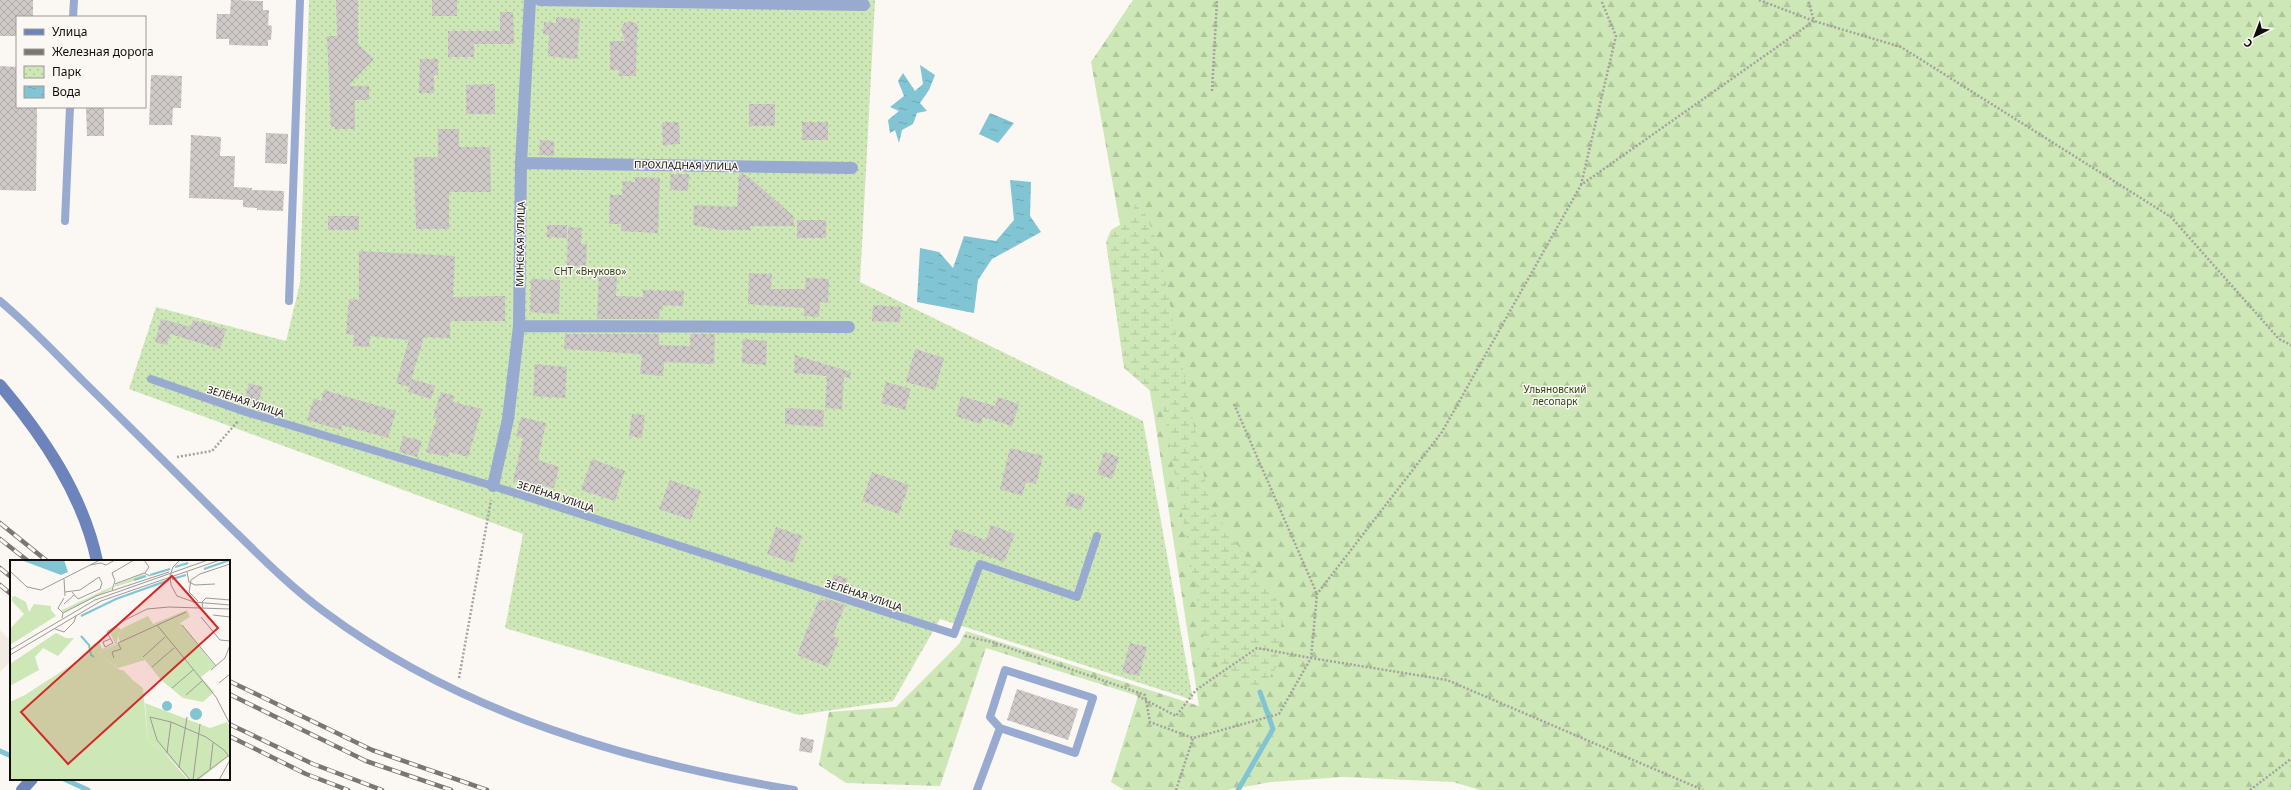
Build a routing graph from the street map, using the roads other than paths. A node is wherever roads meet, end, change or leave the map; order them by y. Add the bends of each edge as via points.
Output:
1 (74, 0) edge
2 (300, 0) edge
3 (530, 0) edge
4 (540, 0) edge
5 (864, 5) dead end
6 (74, 16) edge
7 (70, 108) edge
8 (520, 163) junction
9 (852, 168) dead end
10 (65, 221) dead end
11 (0, 301) edge
12 (289, 301) dead end
13 (0, 308) edge
14 (14, 312) junction
15 (519, 326) junction
16 (849, 327) dead end
17 (151, 379) dead end
18 (0, 385) edge
19 (494, 486) junction
20 (1097, 536) dead end
21 (97, 560) edge
22 (1000, 728) junction
23 (31, 780) edge
24 (22, 790) edge
25 (794, 790) edge
26 (977, 790) edge

1 - 6 lane
2 - 12 lane
3 - 8 street, МИНСКАЯ УЛИЦА
4 - 5 street
7 - 10 lane
8 - 9 street, ПРОХЛАДНАЯ УЛИЦА
8 - 15 street, МИНСКАЯ УЛИЦА
11 - 14 lane
13 - 14 lane
14 - 25 lane via 256,553 325,612 389,656 456,692 540,726 648,759 750,783
15 - 16 street
15 - 19 street, МИНСКАЯ УЛИЦА via 508,419
17 - 19 lane, ЗЕЛЁНАЯ УЛИЦА via 246,412
18 - 21 main road via 58,465 79,505 92,538
19 - 20 lane, ЗЕЛЁНАЯ УЛИЦА via 954,634 980,564 1077,597
22 - 22 lane via 1075,752 1093,698 1005,670 990,717
22 - 26 lane
23 - 24 main road

